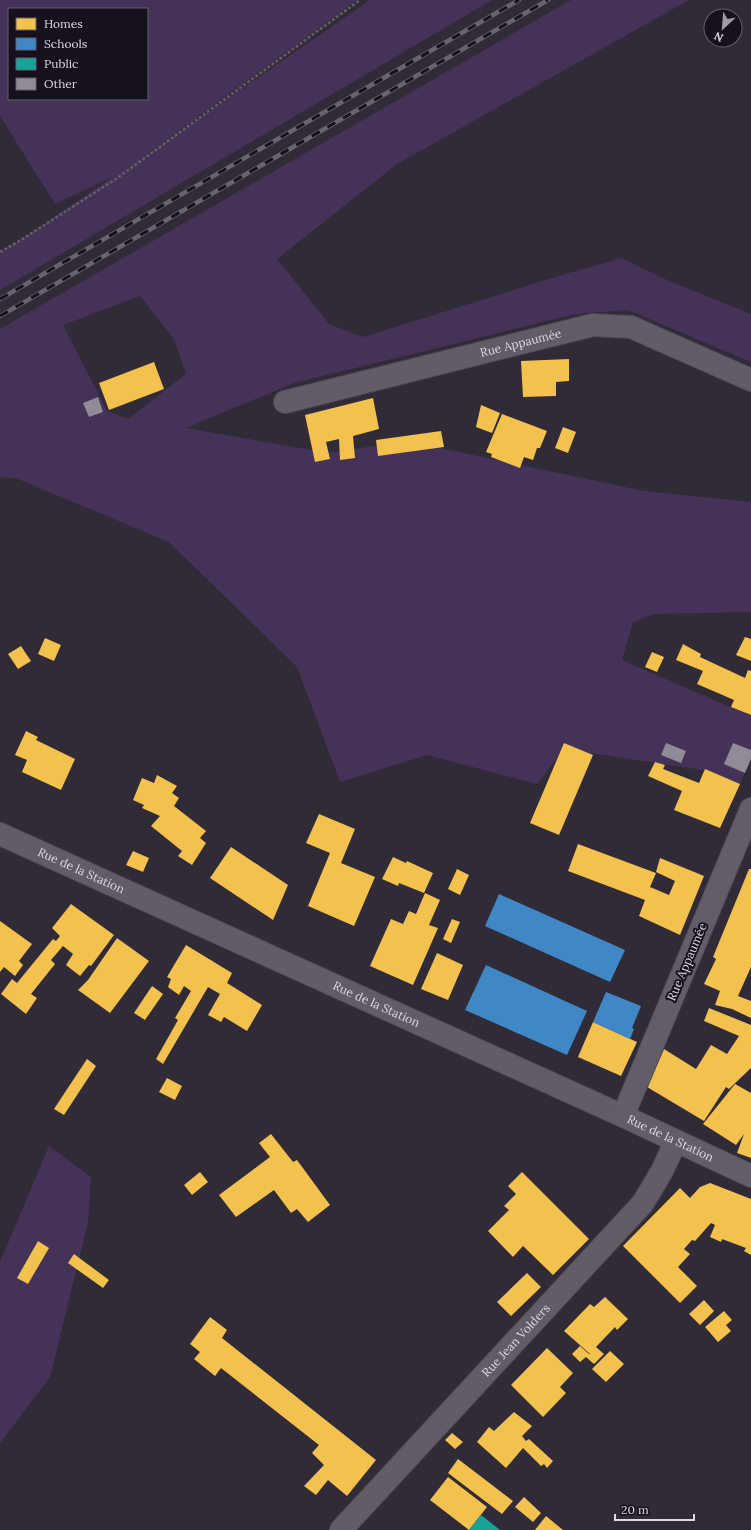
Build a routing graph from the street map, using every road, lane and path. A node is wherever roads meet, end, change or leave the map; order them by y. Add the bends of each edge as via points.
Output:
1 (360, 0) edge
2 (0, 252) edge
3 (751, 380) edge
4 (285, 402) dead end
5 (751, 809) edge
6 (0, 834) edge
7 (623, 1116) junction
8 (676, 1141) junction
9 (751, 1176) edge
10 (341, 1530) edge

1 - 2 path via 116,179
3 - 4 street, Rue Appaumée via 631,326 594,325
5 - 7 street, Rue Appaumée
6 - 7 street, Rue de la Station
7 - 8 street, Rue de la Station
8 - 9 street, Rue de la Station
8 - 10 street, Rue Jean Volders via 643,1202

